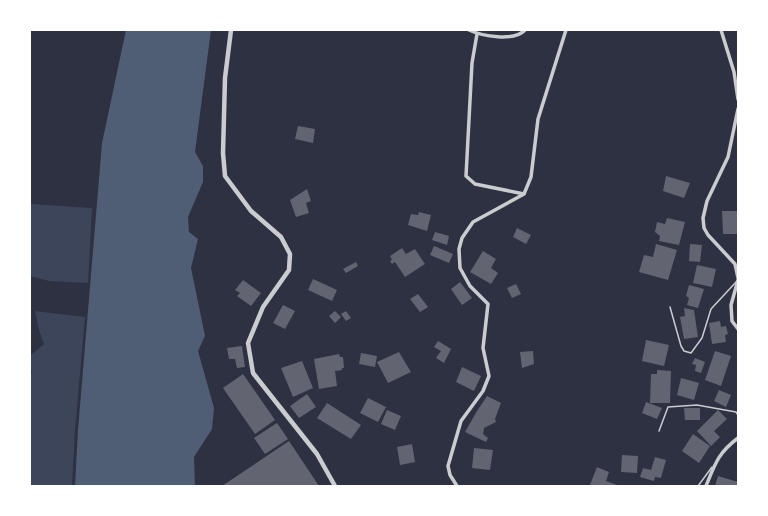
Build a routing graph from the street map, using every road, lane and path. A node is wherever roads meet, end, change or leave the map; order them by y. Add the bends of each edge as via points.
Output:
1 (231, 30) edge
2 (469, 30) edge
3 (524, 30) edge
4 (566, 30) edge
5 (721, 30) edge
6 (477, 34) junction
7 (738, 99) edge
8 (738, 108) edge
9 (524, 194) junction
10 (738, 279) edge
11 (670, 307) dead end
12 (738, 329) edge
13 (738, 415) edge
14 (659, 431) dead end
15 (738, 433) edge
16 (738, 438) edge
17 (716, 462) junction
18 (335, 486) edge
19 (457, 486) edge
20 (698, 486) edge
21 (706, 486) edge

1 - 18 street via 225,78 225,176 251,211 281,237 290,254 289,270 263,307 248,343 253,373 317,454
2 - 6 street
3 - 6 street via 521,34 509,37
4 - 9 street via 538,119 531,177
5 - 7 street via 734,72
6 - 9 street via 472,63 466,176 475,184
8 - 10 street via 728,157 707,201 703,218 708,235 735,264
9 - 19 street via 473,222 462,238 459,249 460,268 470,286 488,304 483,348 489,376 483,391 458,428 448,466
10 - 11 lane via 711,309 702,338 692,353 684,351 681,346
10 - 12 street via 731,305 732,321
13 - 14 lane via 736,412 697,405 668,407
15 - 16 lane
16 - 17 street via 723,450
17 - 20 lane
17 - 21 street

